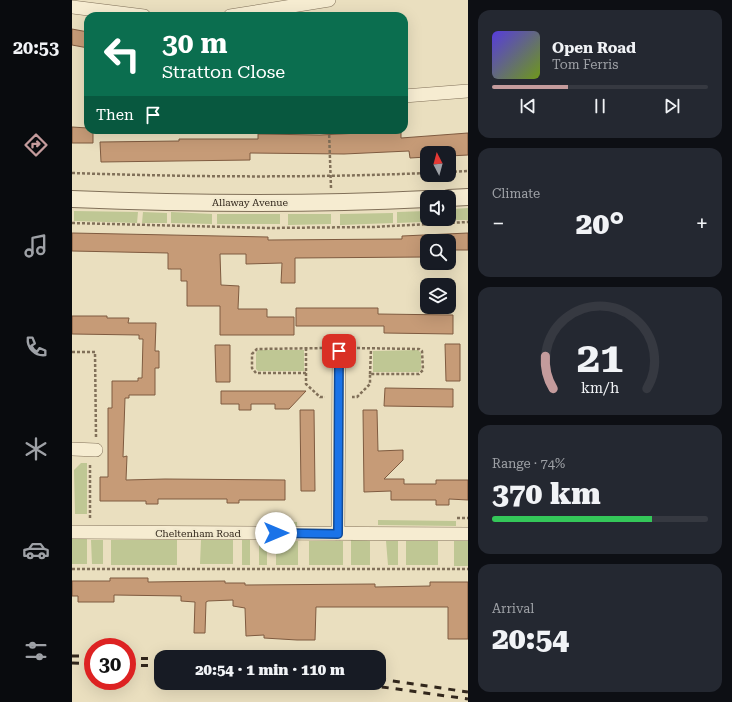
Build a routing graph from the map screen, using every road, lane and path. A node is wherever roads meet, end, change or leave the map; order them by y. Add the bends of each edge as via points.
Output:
1 (322, 1) edge
2 (72, 7) edge
3 (112, 12) edge
4 (255, 12) edge
5 (468, 91) edge
6 (408, 96) edge
7 (329, 134) edge
8 (468, 171) edge
9 (456, 172) edge
10 (72, 173) edge
11 (420, 173) edge
12 (330, 177) junction
13 (468, 196) edge
14 (456, 197) edge
15 (72, 198) edge
16 (420, 199) edge
17 (331, 202) junction
18 (468, 222) edge
19 (72, 223) edge
20 (306, 348) dead end
21 (370, 349) dead end
22 (339, 351) dead end
23 (72, 352) edge
24 (306, 373) dead end
25 (370, 374) dead end
26 (72, 449) edge
27 (96, 450) junction
28 (90, 518) dead end
29 (72, 532) edge
30 (338, 534) junction
31 (468, 534) edge
32 (72, 569) edge
33 (468, 569) edge

1 - 4 street
2 - 3 street
5 - 6 street
7 - 12 path
8 - 9 path
10 - 12 path via 180,177
11 - 12 path
12 - 17 path
13 - 14 street
15 - 17 street, Allaway Avenue via 171,202
16 - 17 street, Allaway Avenue
18 - 19 path via 373,227 267,228
20 - 24 path
21 - 25 path
22 - 30 street
23 - 27 path via 95,352
26 - 27 street
27 - 28 path via 96,464 90,464
29 - 30 street, Cheltenham Road
30 - 31 street, Cheltenham Road
32 - 33 path

